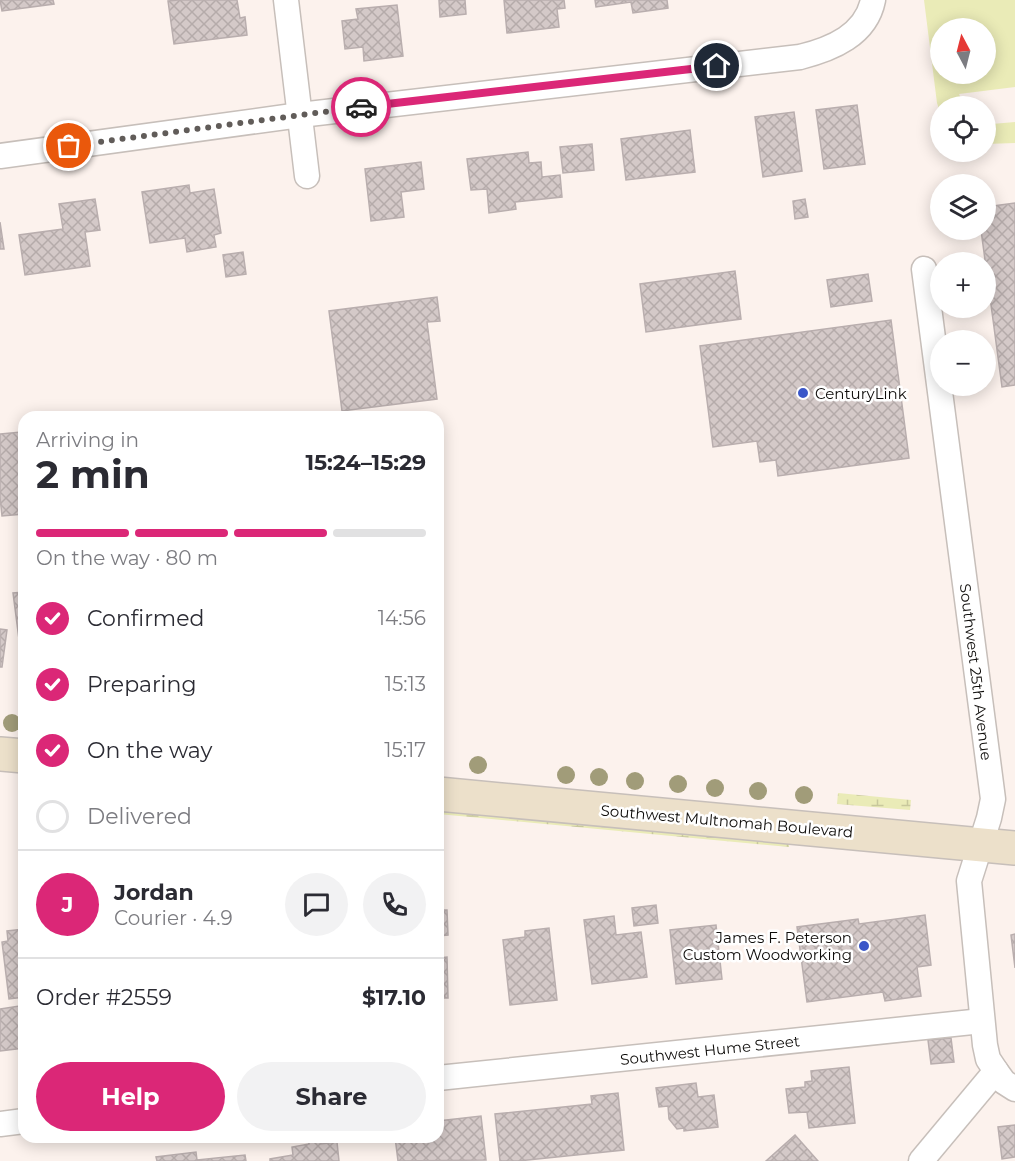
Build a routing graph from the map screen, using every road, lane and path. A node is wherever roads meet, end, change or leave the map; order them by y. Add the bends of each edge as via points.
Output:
1 (286, 0) edge
2 (869, 11) edge
3 (300, 114) junction
4 (0, 156) edge
5 (307, 176) dead end
6 (924, 269) dead end
7 (0, 753) edge
8 (18, 755) edge
9 (444, 795) edge
10 (980, 845) junction
11 (1015, 848) edge
12 (982, 1021) junction
13 (996, 1071) junction
14 (444, 1077) edge
15 (1015, 1089) edge
16 (18, 1122) edge
17 (0, 1124) edge
18 (921, 1161) edge

1 - 3 street
2 - 3 street via 839,43 800,57
3 - 4 street
3 - 5 street
6 - 10 street, Southwest 25th Avenue via 993,799
7 - 8 main road
9 - 10 main road, Southwest Multnomah Boulevard
10 - 11 main road, Southwest Multnomah Boulevard
10 - 12 street, Southwest 25th Avenue via 969,881
12 - 13 street, Southwest 25th Avenue via 988,1059
12 - 14 street, Southwest Hume Street
13 - 15 street
13 - 18 street
16 - 17 street

